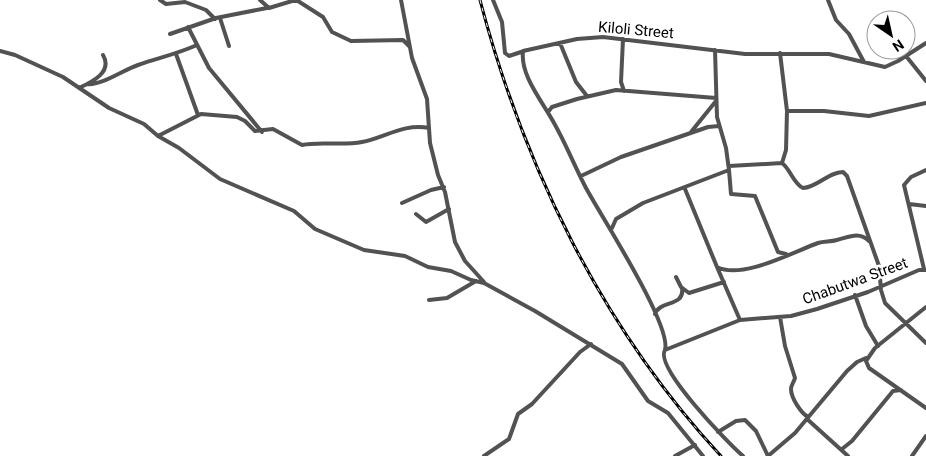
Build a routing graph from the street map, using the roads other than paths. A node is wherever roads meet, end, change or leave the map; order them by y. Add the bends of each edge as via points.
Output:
1 (160, 0) edge
2 (260, 0) edge
3 (401, 0) edge
4 (494, 0) edge
5 (828, 0) edge
6 (267, 8) junction
7 (220, 18) junction
8 (215, 19) junction
9 (188, 28) junction
10 (170, 34) dead end
11 (623, 39) junction
12 (560, 43) junction
13 (196, 45) junction
14 (229, 46) dead end
15 (409, 46) junction
16 (524, 50) junction
17 (714, 50) junction
18 (0, 51) edge
19 (780, 53) junction
20 (176, 54) junction
21 (103, 55) dead end
22 (899, 60) edge
23 (909, 60) edge
24 (864, 62) junction
25 (926, 81) edge
26 (87, 84) junction
27 (79, 88) junction
28 (624, 91) junction
29 (587, 96) junction
30 (716, 99) junction
31 (926, 104) edge
32 (787, 111) junction
33 (548, 112) junction
34 (198, 115) junction
35 (719, 126) junction
36 (429, 128) junction
37 (262, 132) junction
38 (690, 134) junction
39 (158, 136) junction
40 (782, 163) junction
41 (729, 168) junction
42 (926, 170) edge
43 (580, 176) junction
44 (444, 187) junction
45 (685, 189) junction
46 (402, 203) dead end
47 (909, 204) junction
48 (926, 206) edge
49 (449, 209) junction
50 (416, 214) dead end
51 (612, 228) junction
52 (871, 242) junction
53 (789, 254) junction
54 (717, 267) junction
55 (925, 270) edge
56 (676, 277) dead end
57 (476, 282) junction
58 (724, 282) junction
59 (486, 284) junction
60 (881, 286) junction
61 (681, 287) junction
62 (855, 295) junction
63 (429, 300) dead end
64 (926, 307) edge
65 (655, 314) junction
66 (780, 317) junction
67 (740, 320) junction
68 (904, 323) junction
69 (926, 343) edge
70 (591, 344) junction
71 (878, 346) junction
72 (665, 350) junction
73 (866, 358) junction
74 (891, 382) junction
75 (901, 390) junction
76 (893, 391) junction
77 (926, 408) edge
78 (808, 418) junction
79 (718, 432) junction
80 (926, 436) edge
81 (695, 445) junction
82 (842, 449) junction
83 (484, 456) edge
84 (675, 456) edge
85 (703, 456) edge
86 (742, 456) edge
87 (768, 456) edge
88 (848, 456) edge
89 (912, 456) edge

1 - 8 street via 166,4 185,2 206,10
2 - 6 street
3 - 15 street
4 - 16 street, Kiloli Street via 502,22 505,52 509,56
5 - 24 street via 836,20 850,34
6 - 7 street
6 - 15 street via 298,1 323,17 332,32 351,41 403,40
7 - 8 street
7 - 14 street
8 - 9 street
9 - 10 street
9 - 13 street
11 - 12 street, Kiloli Street via 594,38
11 - 17 street, Kiloli Street
11 - 28 street via 621,82
12 - 16 street, Kiloli Street
12 - 29 street via 576,82
13 - 20 street
13 - 37 street via 218,79
15 - 36 street via 427,99
16 - 33 street via 526,73
17 - 19 street, Kiloli Street via 745,54
17 - 30 street
18 - 27 street via 63,77
19 - 24 street, Kiloli Street via 829,54
19 - 32 street
20 - 26 street via 138,65 95,85
20 - 34 street
21 - 26 street via 104,72
22 - 24 street, Kiloli Street via 889,66
23 - 25 street
26 - 27 street
27 - 39 street via 109,108 144,124
28 - 29 street
28 - 30 street
29 - 33 street via 552,107
30 - 35 street
30 - 38 street
31 - 32 street via 869,116
32 - 40 street via 786,150
33 - 43 street
34 - 37 street via 237,117 255,131
34 - 39 street
35 - 38 street
35 - 41 street
36 - 37 street via 404,128 364,142 342,145 302,145 273,129
36 - 44 street via 433,157
38 - 43 street via 621,157
39 - 57 street via 220,179 294,211 315,229 364,250 405,256
40 - 41 street
40 - 52 street via 803,188 818,184 837,172 845,173
41 - 45 street
41 - 53 street via 731,194 755,196 776,250
42 - 47 street via 906,181
43 - 51 street
44 - 46 street
44 - 49 street
45 - 51 street via 643,204 616,219
45 - 54 street
47 - 48 street
47 - 55 street
49 - 50 street via 426,222
49 - 59 street via 454,238 462,257
51 - 65 street
52 - 53 street via 856,235 821,242
52 - 60 street
53 - 54 street via 749,267 724,270
54 - 58 street
55 - 60 street, Chabutwa Street
56 - 61 street
57 - 59 street
57 - 63 street via 447,298
58 - 61 street via 689,293
58 - 67 street
59 - 70 street
60 - 62 street, Chabutwa Street
60 - 68 street via 888,308
61 - 65 street via 680,299 658,308
62 - 66 street, Chabutwa Street via 817,309
62 - 71 street via 866,326
64 - 68 street
65 - 72 street via 666,336
66 - 67 street, Chabutwa Street
66 - 78 street via 785,346 796,378 791,392
67 - 72 street, Chabutwa Street
68 - 69 street
68 - 71 street
70 - 81 street via 622,364 648,402 668,413
70 - 83 street via 518,414 509,439
71 - 73 street
72 - 79 street via 662,358 672,376
73 - 74 street via 869,368
73 - 78 street via 847,371
74 - 75 street
74 - 76 street
75 - 76 street
75 - 77 street
76 - 82 street
78 - 82 street
78 - 87 street
79 - 86 street
79 - 87 street via 736,421 745,420 752,426
80 - 89 street
81 - 84 street
81 - 85 street
82 - 88 street

